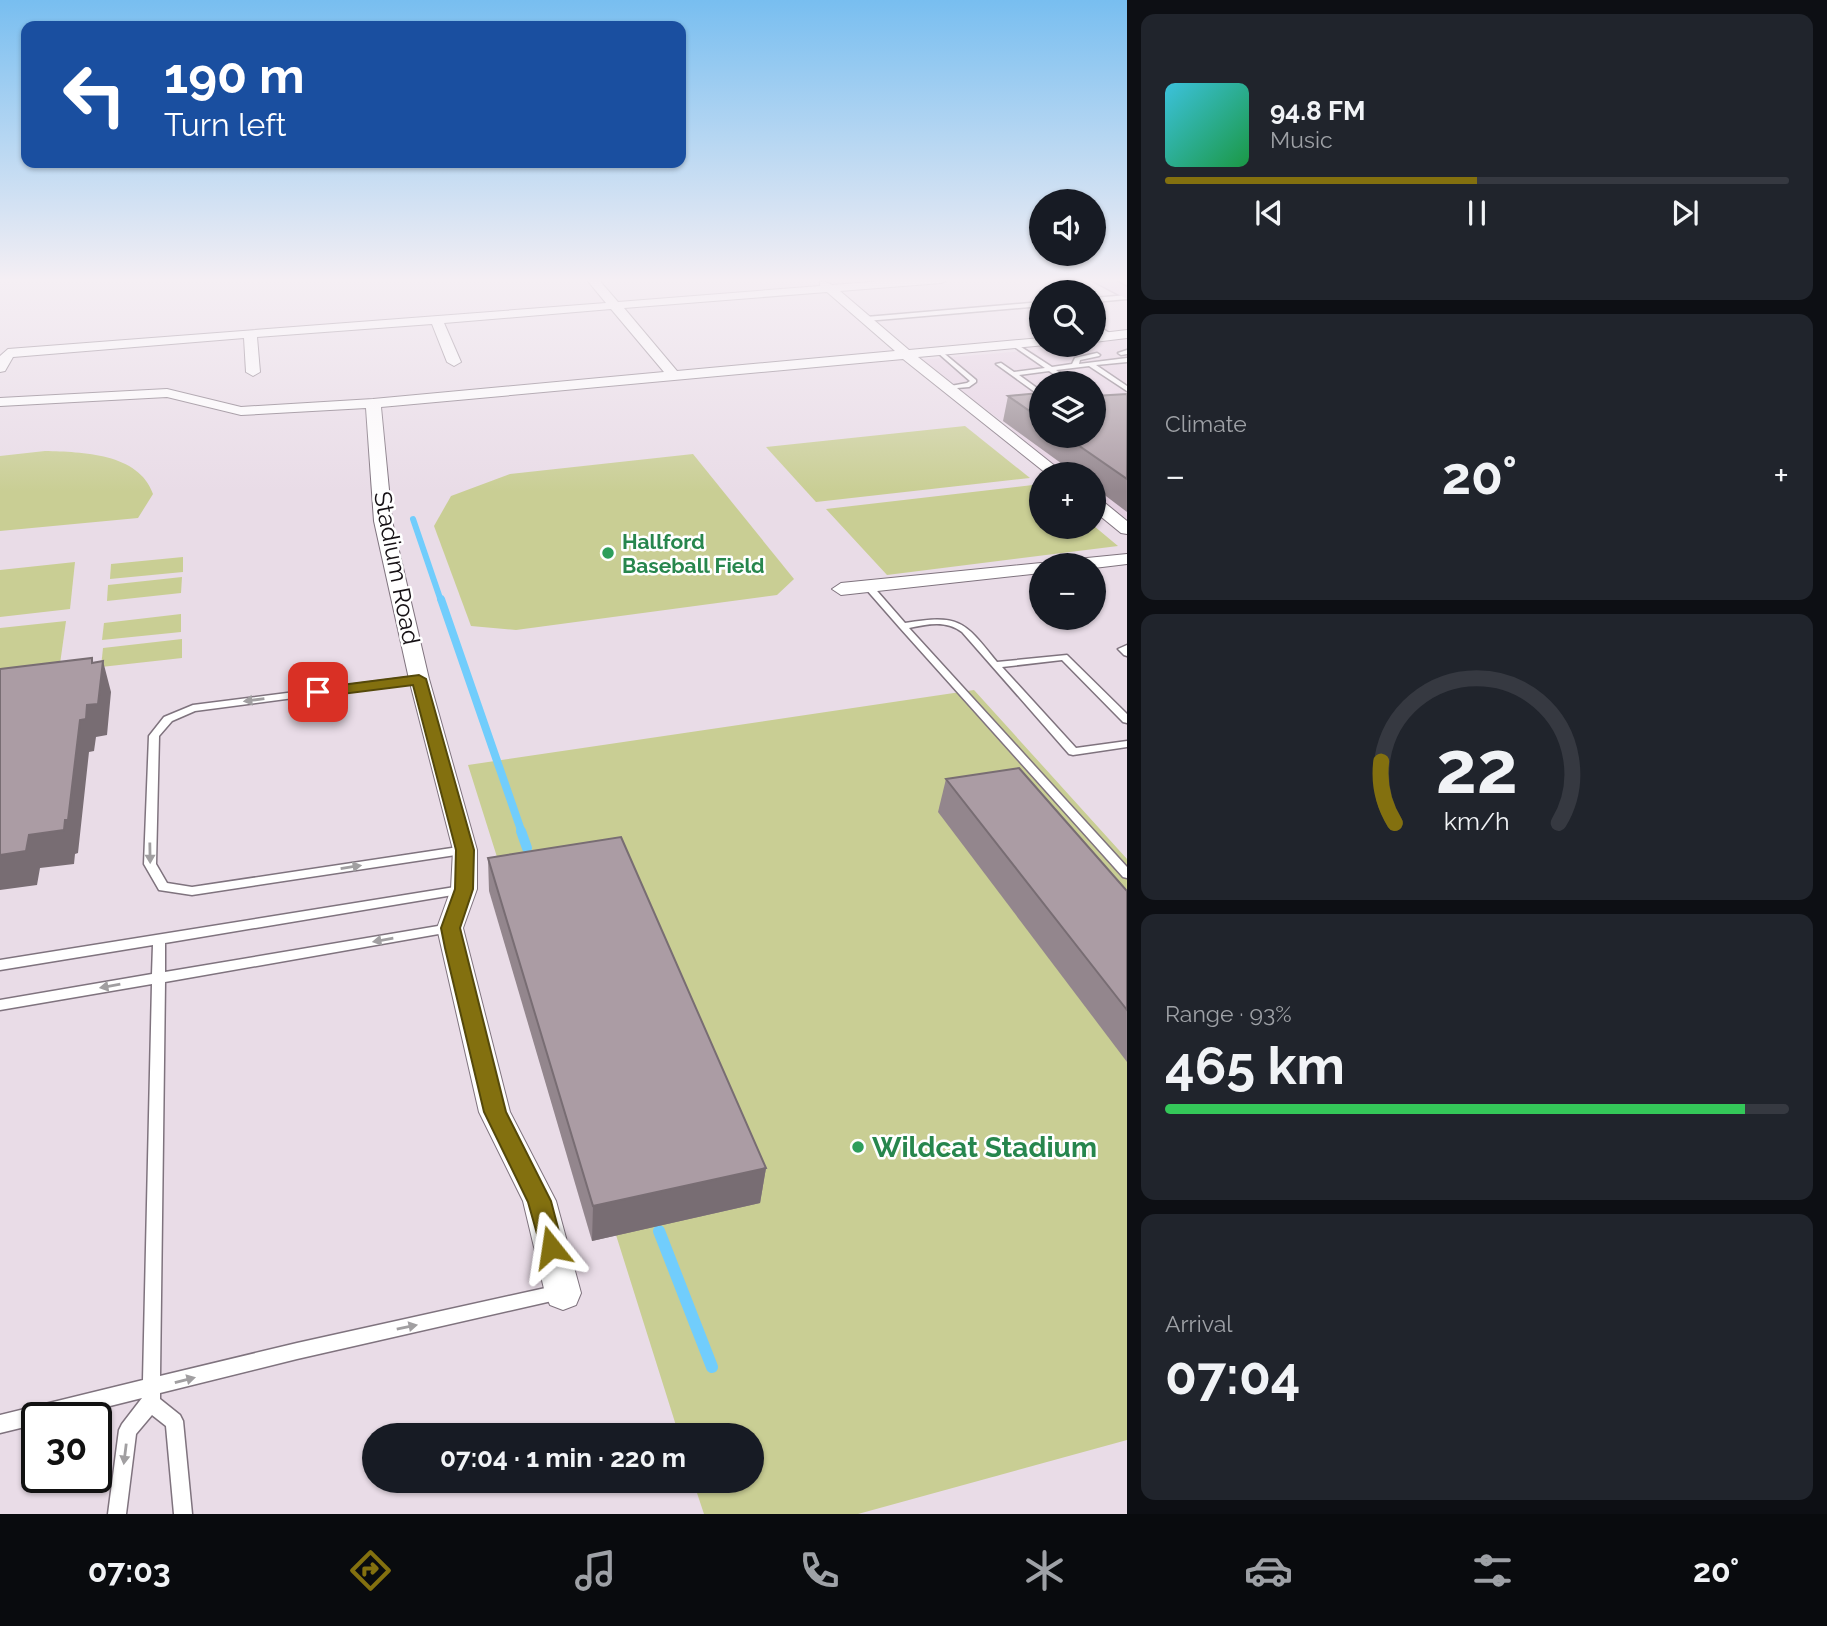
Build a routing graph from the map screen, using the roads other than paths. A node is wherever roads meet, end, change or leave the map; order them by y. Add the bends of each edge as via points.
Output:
1 (40, 351) edge
2 (251, 351) edge
3 (449, 351) edge
4 (653, 351) edge
5 (904, 351) edge
6 (954, 351) edge
7 (1023, 351) edge
8 (940, 352) junction
9 (909, 355) junction
10 (1087, 357) edge
11 (1127, 360) edge
12 (454, 362) dead end
13 (999, 364) dead end
14 (1090, 364) junction
15 (1074, 366) junction
16 (1051, 369) junction
17 (1054, 371) edge
18 (253, 372) dead end
19 (2, 374) edge
20 (1013, 374) junction
21 (674, 376) junction
22 (1029, 385) edge
23 (947, 388) junction
24 (1127, 388) edge
25 (0, 402) edge
26 (373, 403) junction
27 (1043, 462) edge
28 (1106, 512) edge
29 (1127, 529) edge
30 (1127, 559) edge
31 (1106, 561) edge
32 (1029, 569) edge
33 (868, 586) junction
34 (841, 589) dead end
35 (904, 626) junction
36 (995, 665) junction
37 (419, 679) junction
38 (1127, 720) edge
39 (1127, 744) edge
40 (465, 850) junction
41 (1127, 874) edge
42 (464, 889) junction
43 (450, 928) junction
44 (159, 939) junction
45 (0, 965) edge
46 (158, 978) junction
47 (0, 1004) edge
48 (563, 1293) joint
49 (151, 1396) junction
50 (0, 1424) edge
51 (117, 1514) edge
52 (183, 1514) edge

1 - 19 street via 8,353
2 - 18 street
3 - 12 street
4 - 21 street
5 - 9 street
6 - 8 street
7 - 16 lane
8 - 9 street
8 - 23 lane via 974,381
9 - 21 street
9 - 23 street
10 - 15 lane via 1077,359
11 - 14 lane
13 - 20 lane
14 - 15 lane
14 - 24 lane
15 - 16 lane
16 - 17 lane
16 - 20 lane
20 - 22 lane
21 - 26 street
23 - 27 street
25 - 26 street via 167,393 241,411
26 - 37 street, Stadium Road via 383,521
28 - 29 street
30 - 31 street
32 - 33 street
33 - 34 street
33 - 35 lane
35 - 36 lane via 940,619 957,622
35 - 41 lane
36 - 38 lane via 1064,657
36 - 39 lane via 1073,752
37 - 40 street, Stadium Road
37 -> 40 lane via 193,708 168,719 155,736 150,864 163,887 192,891
40 - 42 street, Stadium Road
42 - 43 street, Stadium Road
42 - 44 lane
43 -> 46 lane
43 - 48 street via 495,1112 539,1201
44 - 45 lane
44 - 46 lane
46 -> 47 lane
46 - 49 lane
49 -> 48 lane via 297,1351
49 - 50 lane
49 -> 51 lane via 128,1430
49 - 52 lane via 174,1421

